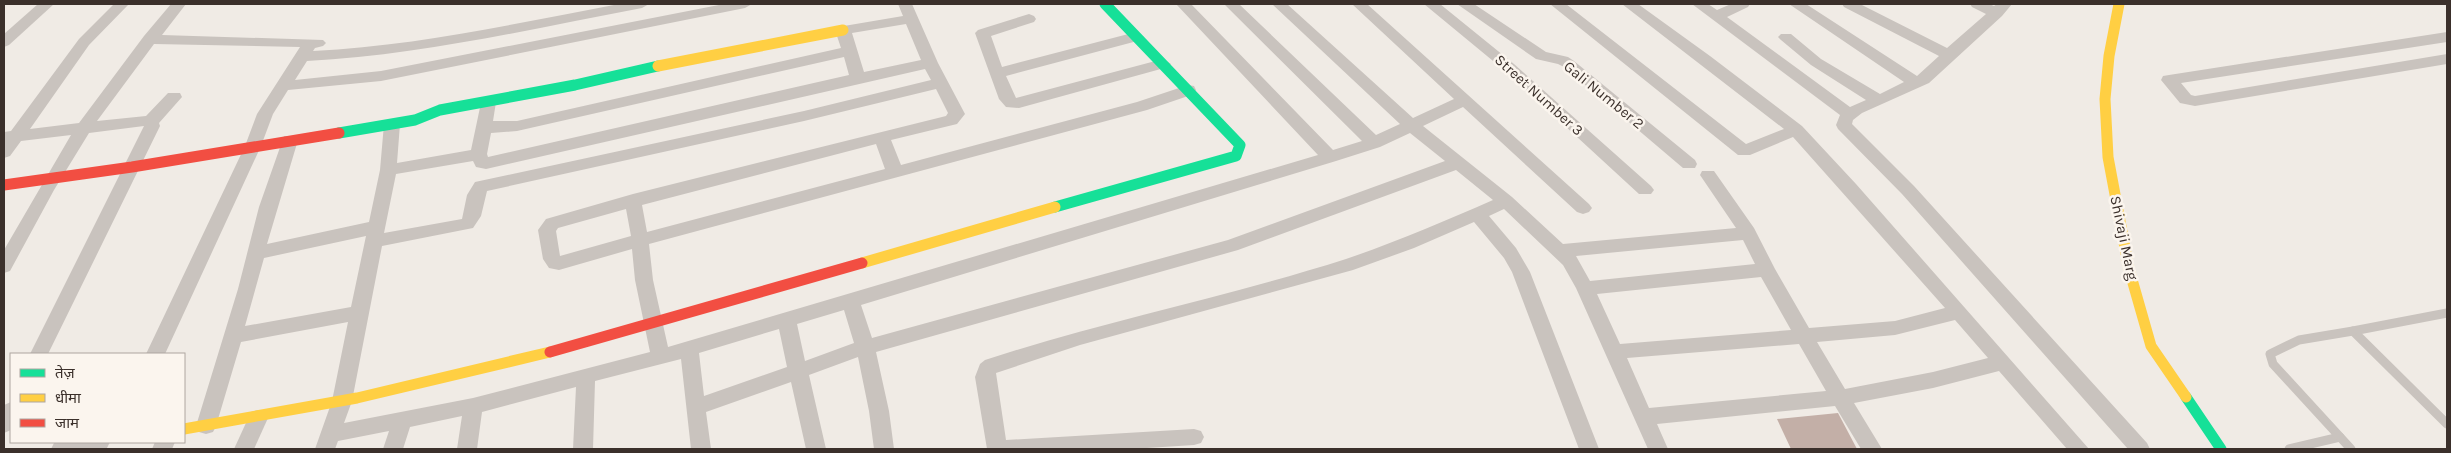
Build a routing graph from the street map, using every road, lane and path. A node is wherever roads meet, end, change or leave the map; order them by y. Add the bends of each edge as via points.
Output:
1 (47, 4) edge
2 (122, 4) edge
3 (179, 4) edge
4 (642, 4) edge
5 (745, 4) edge
6 (1105, 4) edge
7 (1182, 4) edge
8 (1231, 4) edge
9 (1279, 4) edge
10 (1359, 4) edge
11 (1431, 4) edge
12 (1464, 4) edge
13 (1557, 4) edge
14 (1629, 4) edge
15 (1699, 4) edge
16 (1744, 4) edge
17 (1796, 4) edge
18 (1849, 4) edge
19 (1976, 4) edge
20 (2119, 4) edge
21 (2001, 8) edge
22 (908, 11) edge
23 (1717, 16) junction
24 (1029, 19) dead end
25 (843, 30) junction
26 (1136, 37) junction
27 (1786, 37) dead end
28 (2447, 37) edge
29 (149, 39) junction
30 (4, 42) edge
31 (305, 49) junction
32 (849, 51) junction
33 (1950, 56) junction
34 (2447, 59) edge
35 (930, 63) junction
36 (1162, 64) junction
37 (998, 73) junction
38 (858, 78) junction
39 (941, 83) junction
40 (1917, 83) junction
41 (281, 86) junction
42 (1188, 90) junction
43 (174, 97) dead end
44 (1465, 100) junction
45 (1879, 101) junction
46 (488, 102) junction
47 (1849, 114) junction
48 (150, 122) junction
49 (392, 124) junction
50 (1411, 126) junction
51 (84, 128) junction
52 (483, 129) junction
53 (1796, 130) junction
54 (9, 136) edge
55 (882, 137) junction
56 (290, 140) junction
57 (1374, 143) junction
58 (253, 146) junction
59 (4, 152) edge
60 (479, 154) junction
61 (1330, 158) junction
62 (1458, 163) junction
63 (1689, 164) dead end
64 (132, 167) junction
65 (388, 170) junction
66 (895, 172) junction
67 (1708, 174) dead end
68 (52, 178) junction
69 (4, 185) edge
70 (1645, 190) dead end
71 (633, 200) junction
72 (1506, 200) junction
73 (1583, 208) dead end
74 (1477, 214) junction
75 (1748, 233) junction
76 (375, 234) junction
77 (640, 240) junction
78 (1561, 251) junction
79 (256, 253) junction
80 (4, 266) edge
81 (1766, 270) junction
82 (1585, 288) junction
83 (850, 300) junction
84 (1960, 312) junction
85 (359, 313) junction
86 (2447, 313) edge
87 (786, 319) junction
88 (653, 321) junction
89 (2353, 331) junction
90 (233, 336) junction
91 (1804, 337) junction
92 (866, 347) junction
93 (688, 349) junction
94 (1615, 352) junction
95 (39, 353) edge
96 (156, 353) edge
97 (660, 356) junction
98 (2003, 362) junction
99 (798, 372) junction
100 (586, 375) junction
101 (1840, 398) junction
102 (342, 401) junction
103 (473, 406) junction
104 (697, 406) junction
105 (10, 412) edge
106 (1645, 417) junction
107 (258, 418) junction
108 (402, 421) junction
109 (2447, 424) edge
110 (4, 425) edge
111 (206, 426) junction
112 (185, 429) edge
113 (1194, 436) dead end
114 (2340, 437) junction
115 (328, 442) edge
116 (244, 449) edge
117 (393, 449) edge
118 (467, 449) edge
119 (583, 449) edge
120 (701, 449) edge
121 (816, 449) edge
122 (884, 449) edge
123 (997, 449) edge
124 (1589, 449) edge
125 (1658, 449) edge
126 (1872, 449) edge
127 (2079, 449) edge
128 (2140, 449) edge
129 (2221, 449) edge
130 (2289, 449) edge
131 (2351, 449) edge

1 - 30 street
2 - 54 street via 84,42
3 - 29 street
4 - 31 street via 451,40 345,53 343,44 338,42
5 - 41 street via 381,76
6 - 26 street
7 - 61 street
8 - 57 street
9 - 50 street
10 - 44 street
11 - 70 street, Street Number 3 via 1509,67
12 - 63 street, Gali Number 2 via 1541,56 1569,64
13 - 53 street via 1744,151
14 - 53 street via 1705,58
15 - 23 street
16 - 23 street
17 - 40 street
18 - 33 street
19 - 21 street
20 - 129 street, Shivaji Marg via 2109,56 2108,157 2130,269 2151,346
21 - 33 street
22 - 25 street
22 - 35 street
23 - 47 street
24 - 37 street via 984,33
25 - 32 street
25 - 46 street
26 - 36 street
26 - 37 street
27 - 45 street via 1816,62
28 - 34 street via 2169,80 2186,99 2195,101
29 - 31 street
29 - 51 street
31 - 41 street
32 - 38 street
32 - 52 street via 517,126
33 - 40 street
35 - 38 street
35 - 39 street
36 - 37 street via 1018,103 1007,99
36 - 42 street
38 - 60 street via 486,164 482,163
39 - 55 street via 956,109 955,118
39 - 76 street via 480,186 467,224
40 - 45 street
41 - 58 street via 265,114
42 - 66 street via 1141,106
42 - 88 street via 1240,145 1236,156
43 - 48 street
44 - 50 street
44 - 73 street
45 - 47 street
46 - 49 street via 440,110 415,120
46 - 52 street
47 - 128 street via 1844,125 1908,190
48 - 51 street
48 - 64 street via 152,126
49 - 56 street
49 - 65 street
50 - 57 street
50 - 62 street
51 - 54 street
51 - 68 street
52 - 60 street
53 - 84 street
54 - 59 street
55 - 66 street
55 - 71 street
56 - 58 street
56 - 79 street
57 - 61 street
58 - 64 street
58 - 96 street
60 - 65 street
61 - 83 street
62 - 72 street
62 - 92 street via 1232,244
64 - 68 street
64 - 95 street
65 - 76 street
66 - 77 street
67 - 75 street
68 - 69 street
68 - 80 street
71 - 77 street
71 - 77 street via 549,225 552,259 559,263
72 - 74 street
72 - 78 street
74 - 123 street via 1349,265 1049,346 992,365 985,377
74 - 124 street via 1521,272
75 - 78 street
75 - 81 street
76 - 79 street
76 - 85 street
77 - 88 street
78 - 82 street
79 - 90 street
81 - 82 street
81 - 91 street
82 - 94 street
83 - 87 street
83 - 92 street
84 - 91 street via 1895,328
84 - 98 street
85 - 90 street
85 - 102 street
86 - 89 lane
87 - 93 street
87 - 99 street
88 - 97 street
88 - 102 street via 510,362
89 - 109 lane
89 - 114 lane via 2295,340 2270,354 2272,364
90 - 111 street
91 - 94 street
91 - 101 street
92 - 99 street
92 - 122 street
93 - 97 street
93 - 104 street
94 - 106 street
97 - 100 street
98 - 101 street
98 - 127 street
99 - 104 street
99 - 121 street
100 - 103 street
100 - 119 street
101 - 106 street
101 - 126 street
102 - 107 street
102 - 115 street
103 - 108 street
103 - 118 street
104 - 120 street
105 - 110 street
106 - 125 street
107 - 111 street
107 - 116 street
108 - 115 street
108 - 117 street
111 - 112 street
113 - 123 street
114 - 130 lane
114 - 131 lane

